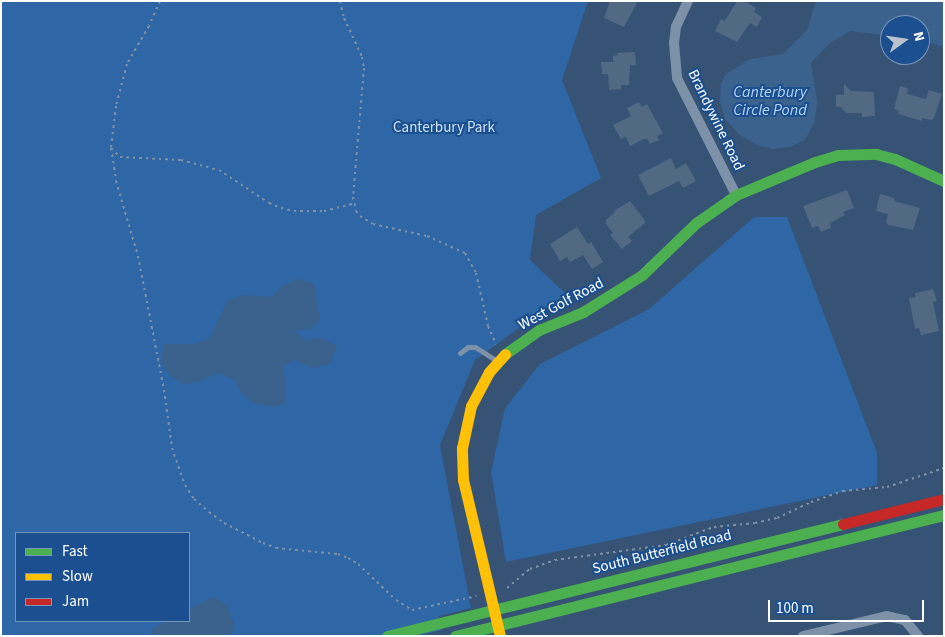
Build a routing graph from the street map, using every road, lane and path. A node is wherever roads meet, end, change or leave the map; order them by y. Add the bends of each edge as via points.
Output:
1 (160, 1) edge
2 (340, 1) edge
3 (688, 1) edge
4 (111, 148) junction
5 (944, 181) edge
6 (736, 195) junction
7 (354, 204) junction
8 (496, 344) dead end
9 (460, 353) dead end
10 (497, 362) junction
11 (944, 468) edge
12 (944, 499) edge
13 (944, 515) edge
14 (508, 588) dead end
15 (476, 596) dead end
16 (494, 610) junction
17 (499, 630) edge
18 (387, 636) edge
19 (455, 636) edge
20 (803, 636) edge
21 (918, 636) edge

1 - 4 path via 127,64 116,106
2 - 7 path via 364,68
3 - 6 street, Brandywine Road via 676,27 677,78
4 - 7 path via 120,157 181,160 219,170 280,208 324,211
4 - 15 path via 116,181 138,256 162,374 172,448 177,466 194,499 224,523 276,548 338,554 348,558 412,610
5 - 6 main road, West Golf Road via 894,158 858,153 815,162
6 - 10 main road, West Golf Road via 696,223 642,275 583,312 528,337
7 - 8 path via 360,216 373,224 427,236 465,253 476,273 488,326
9 - 10 lane via 468,347 475,347
10 - 16 main road, West Golf Road via 471,406 462,448 463,480
11 - 14 path via 887,487 843,491 777,518 714,527 666,545 555,560 530,569
12 - 16 main road, South Butterfield Road
13 - 17 main road
16 - 17 main road, West Golf Road
16 - 18 main road, South Butterfield Road
17 - 19 main road
20 - 21 street via 887,616 905,620

